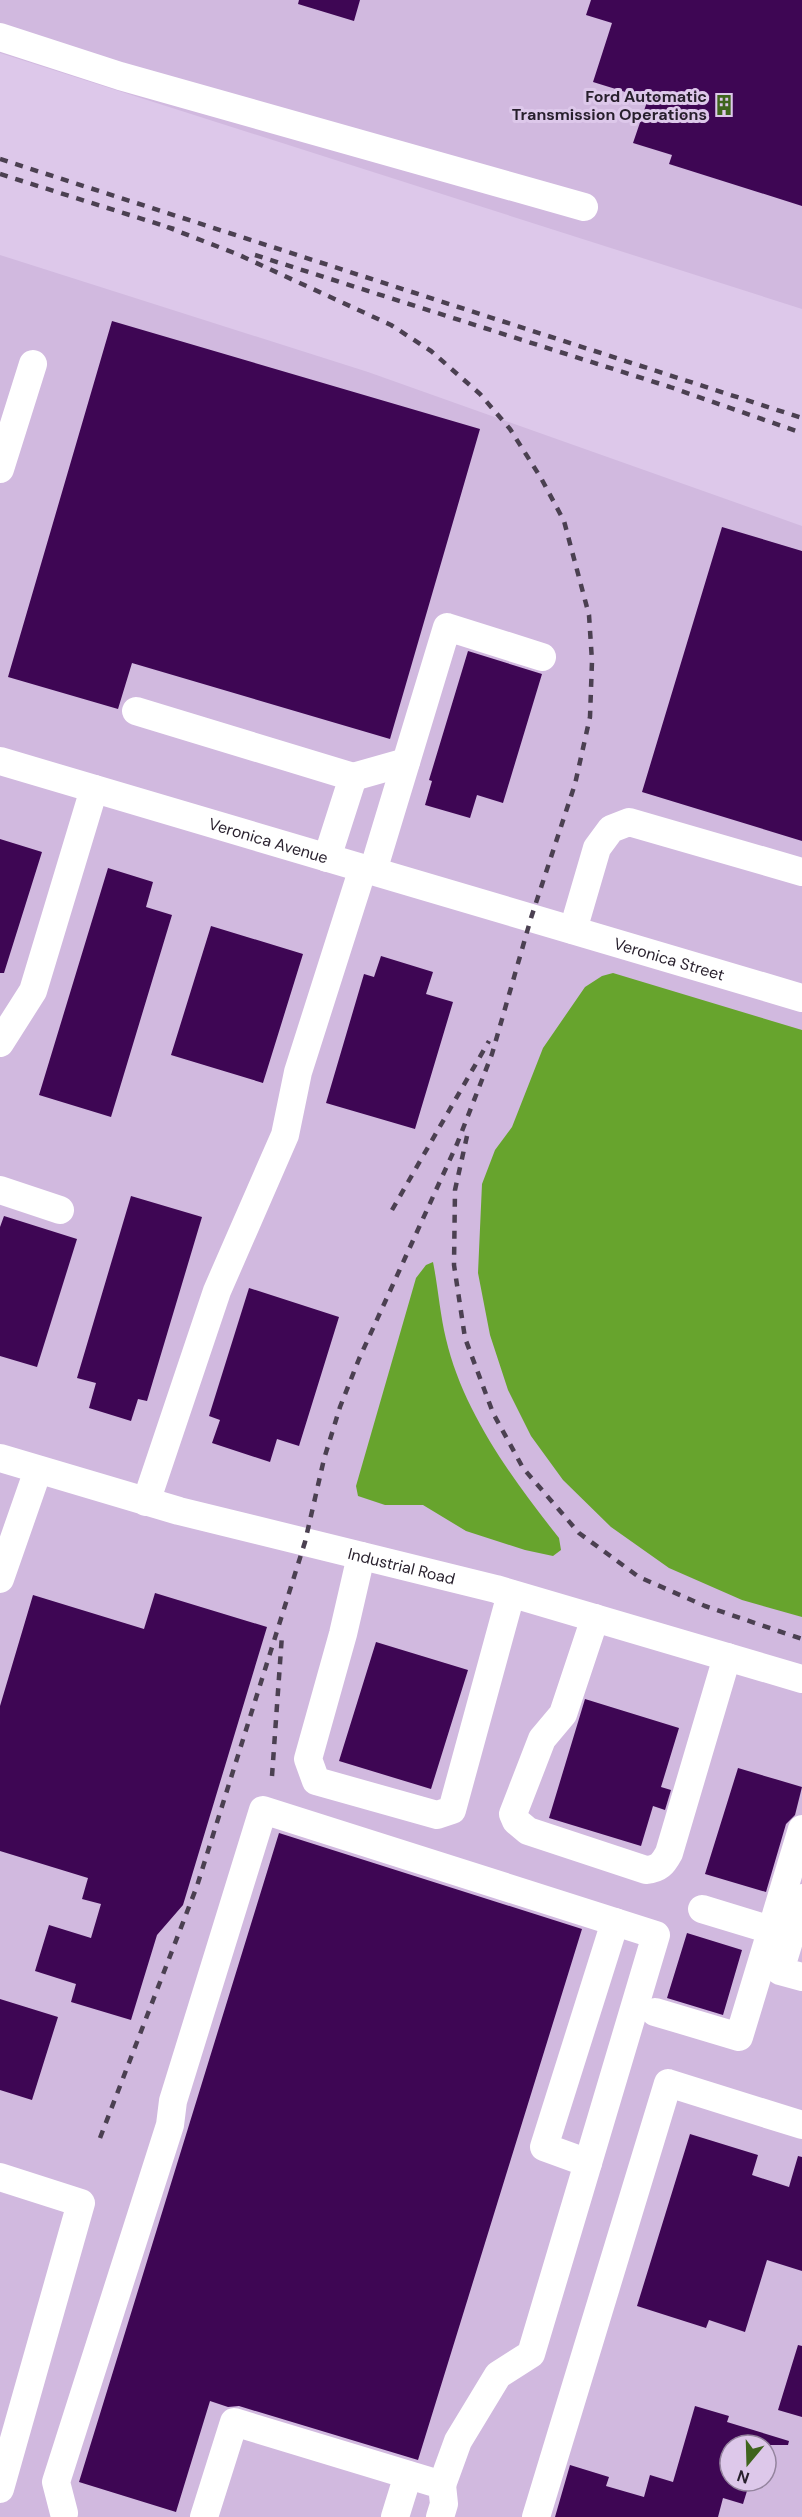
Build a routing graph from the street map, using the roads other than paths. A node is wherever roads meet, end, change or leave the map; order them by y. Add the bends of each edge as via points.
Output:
1 (0, 37) edge
2 (584, 207) dead end
3 (33, 364) dead end
4 (0, 469) edge
5 (542, 657) dead end
6 (136, 711) dead end
7 (0, 761) edge
8 (406, 762) junction
9 (353, 777) junction
10 (94, 789) junction
11 (327, 858) junction
12 (368, 870) junction
13 (802, 872) edge
14 (537, 920) joint
15 (573, 930) junction
16 (802, 998) edge
17 (0, 1043) edge
18 (0, 1190) edge
19 (60, 1210) dead end
20 (0, 1458) edge
21 (38, 1470) junction
22 (146, 1502) junction
23 (361, 1556) junction
24 (0, 1579) edge
25 (511, 1594) junction
26 (596, 1618) junction
27 (727, 1657) junction
28 (802, 1679) edge
29 (802, 1829) edge
30 (802, 1898) edge
31 (702, 1909) dead end
32 (615, 1922) junction
33 (771, 1930) junction
34 (802, 1977) edge
35 (655, 2012) dead end
36 (802, 2125) edge
37 (588, 2163) junction
38 (0, 2177) edge
39 (408, 2475) junction
40 (442, 2485) junction
41 (0, 2489) edge
42 (68, 2516) edge
43 (204, 2517) edge
44 (395, 2517) edge
45 (440, 2517) edge
46 (536, 2517) edge

1 - 2 street via 120,76
3 - 4 street
5 - 8 street via 447,627
6 - 9 street
7 - 10 street, Veronica Avenue
8 - 9 street
8 - 12 street
9 - 11 street
10 - 11 street, Veronica Avenue
10 - 17 street via 33,991
11 - 12 street, Veronica Avenue
12 - 14 street, Veronica Avenue
12 - 22 street via 298,1072 285,1135 217,1291
13 - 15 street via 629,822 611,829 597,848
14 - 15 street, Veronica Street
15 - 16 street, Veronica Street
18 - 19 street
20 - 21 street, Industrial Road
21 - 22 street, Industrial Road
21 - 24 street
22 - 23 street, Industrial Road
23 - 25 street, Industrial Road
23 - 25 street via 308,1759 316,1781 437,1815 452,1810
25 - 26 street, Industrial Road
26 - 27 street, Industrial Road
26 - 27 street via 562,1714 542,1738 513,1814 528,1832 646,1870 663,1864 669,1853
27 - 28 street, Industrial Road
29 - 33 street
30 - 34 street via 780,1971
31 - 33 street
32 - 37 street via 656,1935
32 - 37 street via 543,2147
32 - 42 street via 263,1810 172,2101 170,2125 56,2482
33 - 35 street via 739,2037
36 - 46 street via 668,2083
37 - 40 street via 531,2354 498,2375 458,2441
38 - 41 street via 81,2203
39 - 40 street
39 - 43 street via 234,2422
39 - 44 street
40 - 45 street via 444,2504

